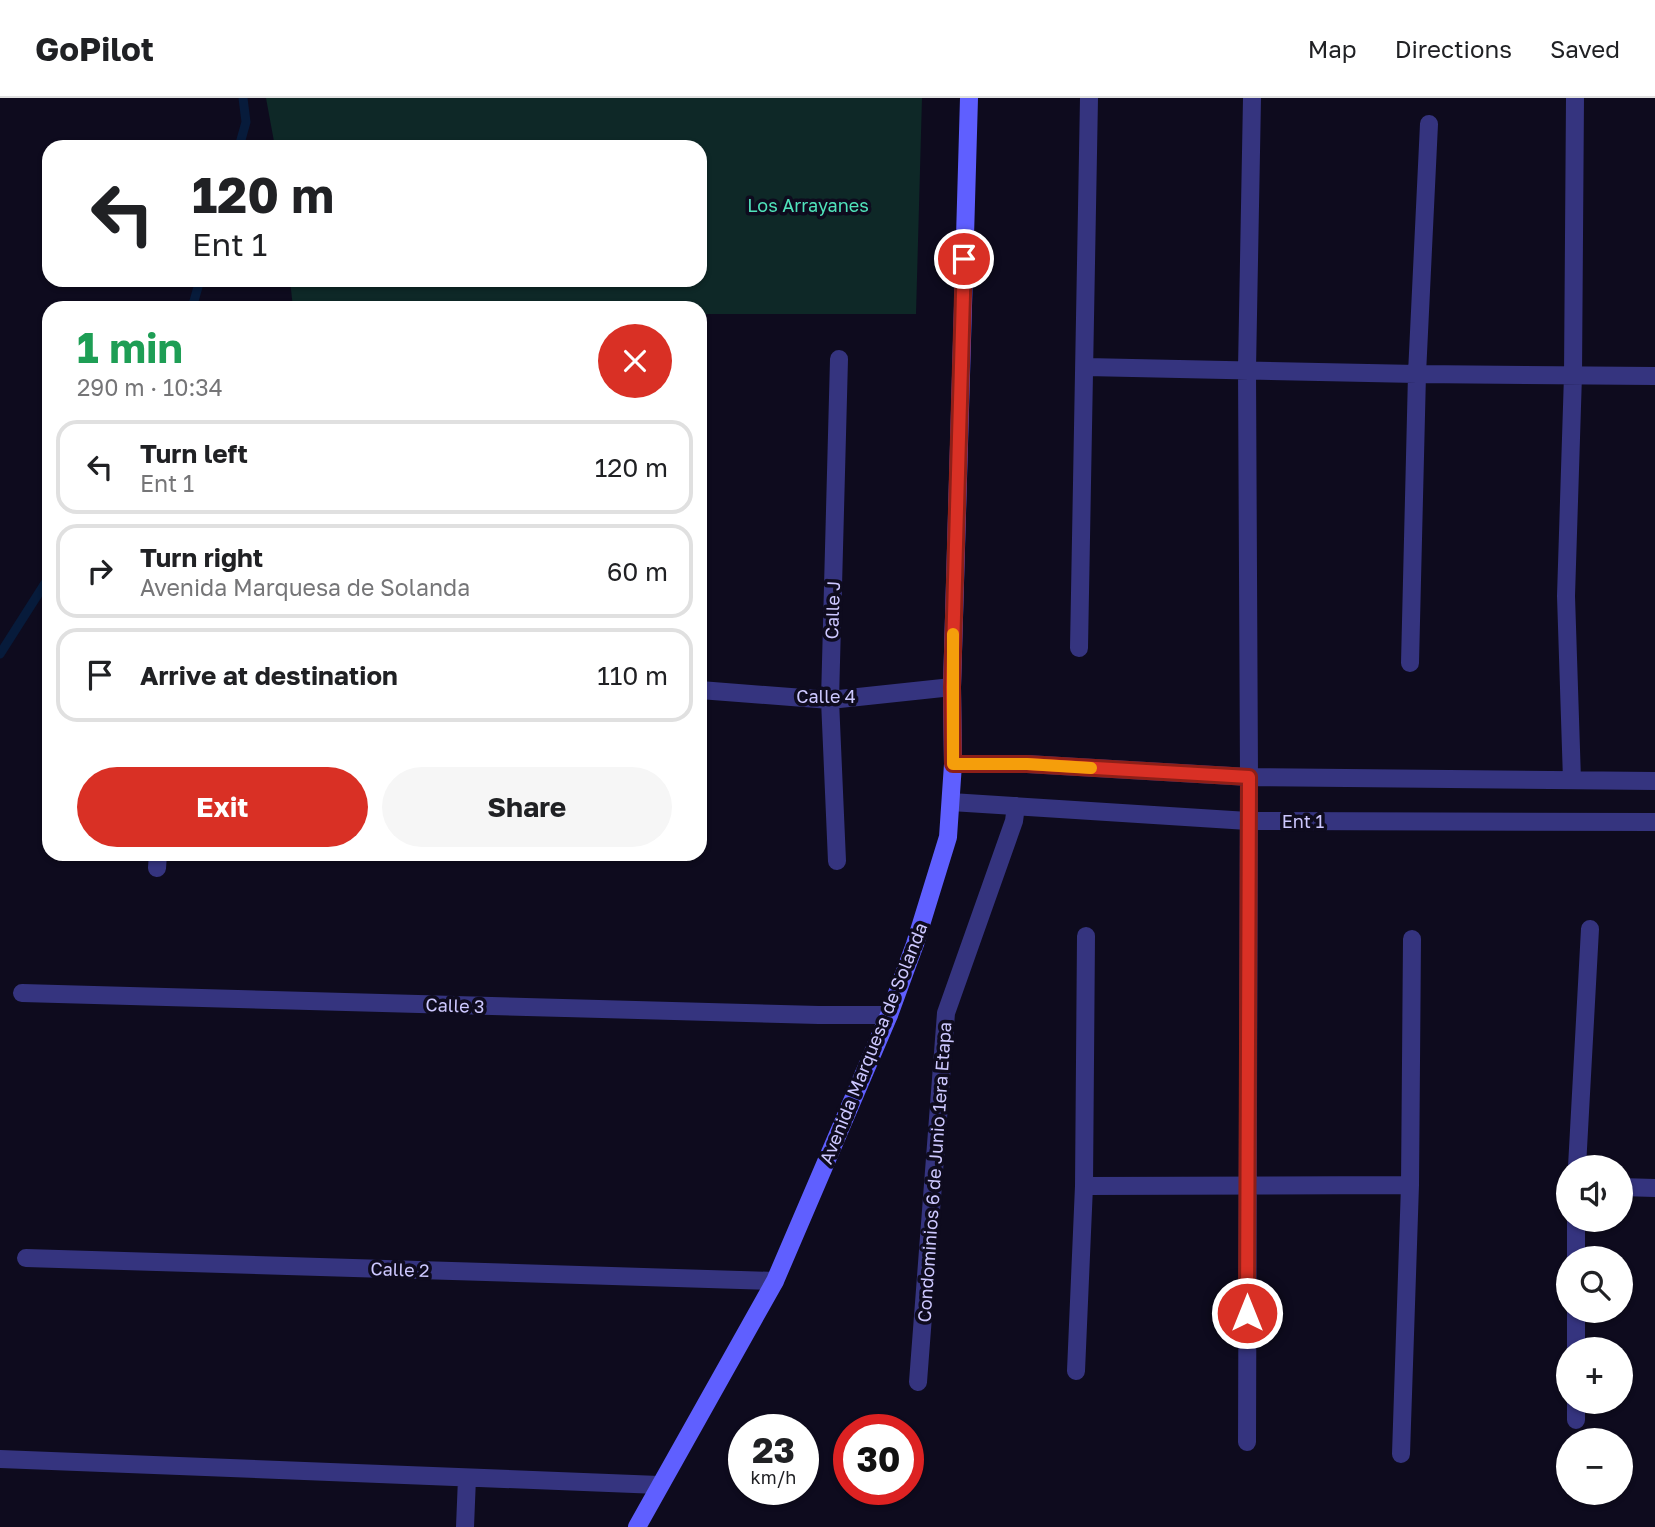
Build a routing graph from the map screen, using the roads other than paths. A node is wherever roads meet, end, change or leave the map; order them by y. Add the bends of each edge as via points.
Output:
1 (969, 98) edge
2 (1089, 98) edge
3 (1252, 98) edge
4 (1575, 98) edge
5 (1429, 124) dead end
6 (839, 359) dead end
7 (1086, 367) junction
8 (1247, 369) junction
9 (1417, 374) junction
10 (1573, 375) junction
11 (1655, 376) edge
12 (1079, 648) dead end
13 (1410, 663) dead end
14 (952, 687) junction
15 (707, 690) edge
16 (830, 699) junction
17 (953, 764) junction
18 (1249, 777) junction
19 (1572, 780) junction
20 (1655, 781) edge
21 (951, 802) junction
22 (1016, 806) junction
23 (1248, 821) junction
24 (1655, 822) edge
25 (837, 861) dead end
26 (1590, 929) dead end
27 (1086, 936) dead end
28 (1412, 939) dead end
29 (22, 993) dead end
30 (889, 1015) junction
31 (1578, 1155) edge
32 (1248, 1185) junction
33 (1410, 1185) junction
34 (1084, 1186) junction
35 (1633, 1187) edge
36 (1655, 1188) edge
37 (26, 1258) dead end
38 (775, 1280) junction
39 (1076, 1371) dead end
40 (918, 1382) dead end
41 (1247, 1442) dead end
42 (1401, 1454) dead end
43 (0, 1460) edge
44 (467, 1478) junction
45 (659, 1485) junction
46 (465, 1527) edge
47 (637, 1527) edge

1 - 14 street, Avenida Marquesa de Solanda
2 - 7 street
3 - 8 street
4 - 10 street
5 - 9 street
6 - 16 street, Calle J
7 - 8 street
7 - 12 street
8 - 9 street
8 - 18 street
9 - 10 street
9 - 13 street
10 - 11 street
10 - 19 street via 1566,596
14 - 16 street, Calle 4
14 - 17 street, Avenida Marquesa de Solanda
15 - 16 street, Calle 4
16 - 25 street, Calle J
17 - 18 street
17 - 21 street, Avenida Marquesa de Solanda
18 - 19 street
18 - 23 street
19 - 20 street
21 - 22 street, Ent 1
21 - 30 street, Avenida Marquesa de Solanda via 948,837
22 - 23 street, Ent 1
22 - 40 street, Condominios 6 de Junio 1era Etapa via 946,1013
23 - 24 street, Ent 1
23 - 32 street
26 - 31 street
27 - 34 street
28 - 33 street
29 - 30 street, Calle 3
30 - 38 street, Avenida Marquesa de Solanda
32 - 33 street
32 - 34 street
32 - 41 street
33 - 42 street
34 - 39 street
35 - 36 street
37 - 38 street, Calle 2
38 - 45 street, Avenida Marquesa de Solanda
43 - 44 street
44 - 45 street
44 - 46 street
45 - 47 street, Avenida Marquesa de Solanda

